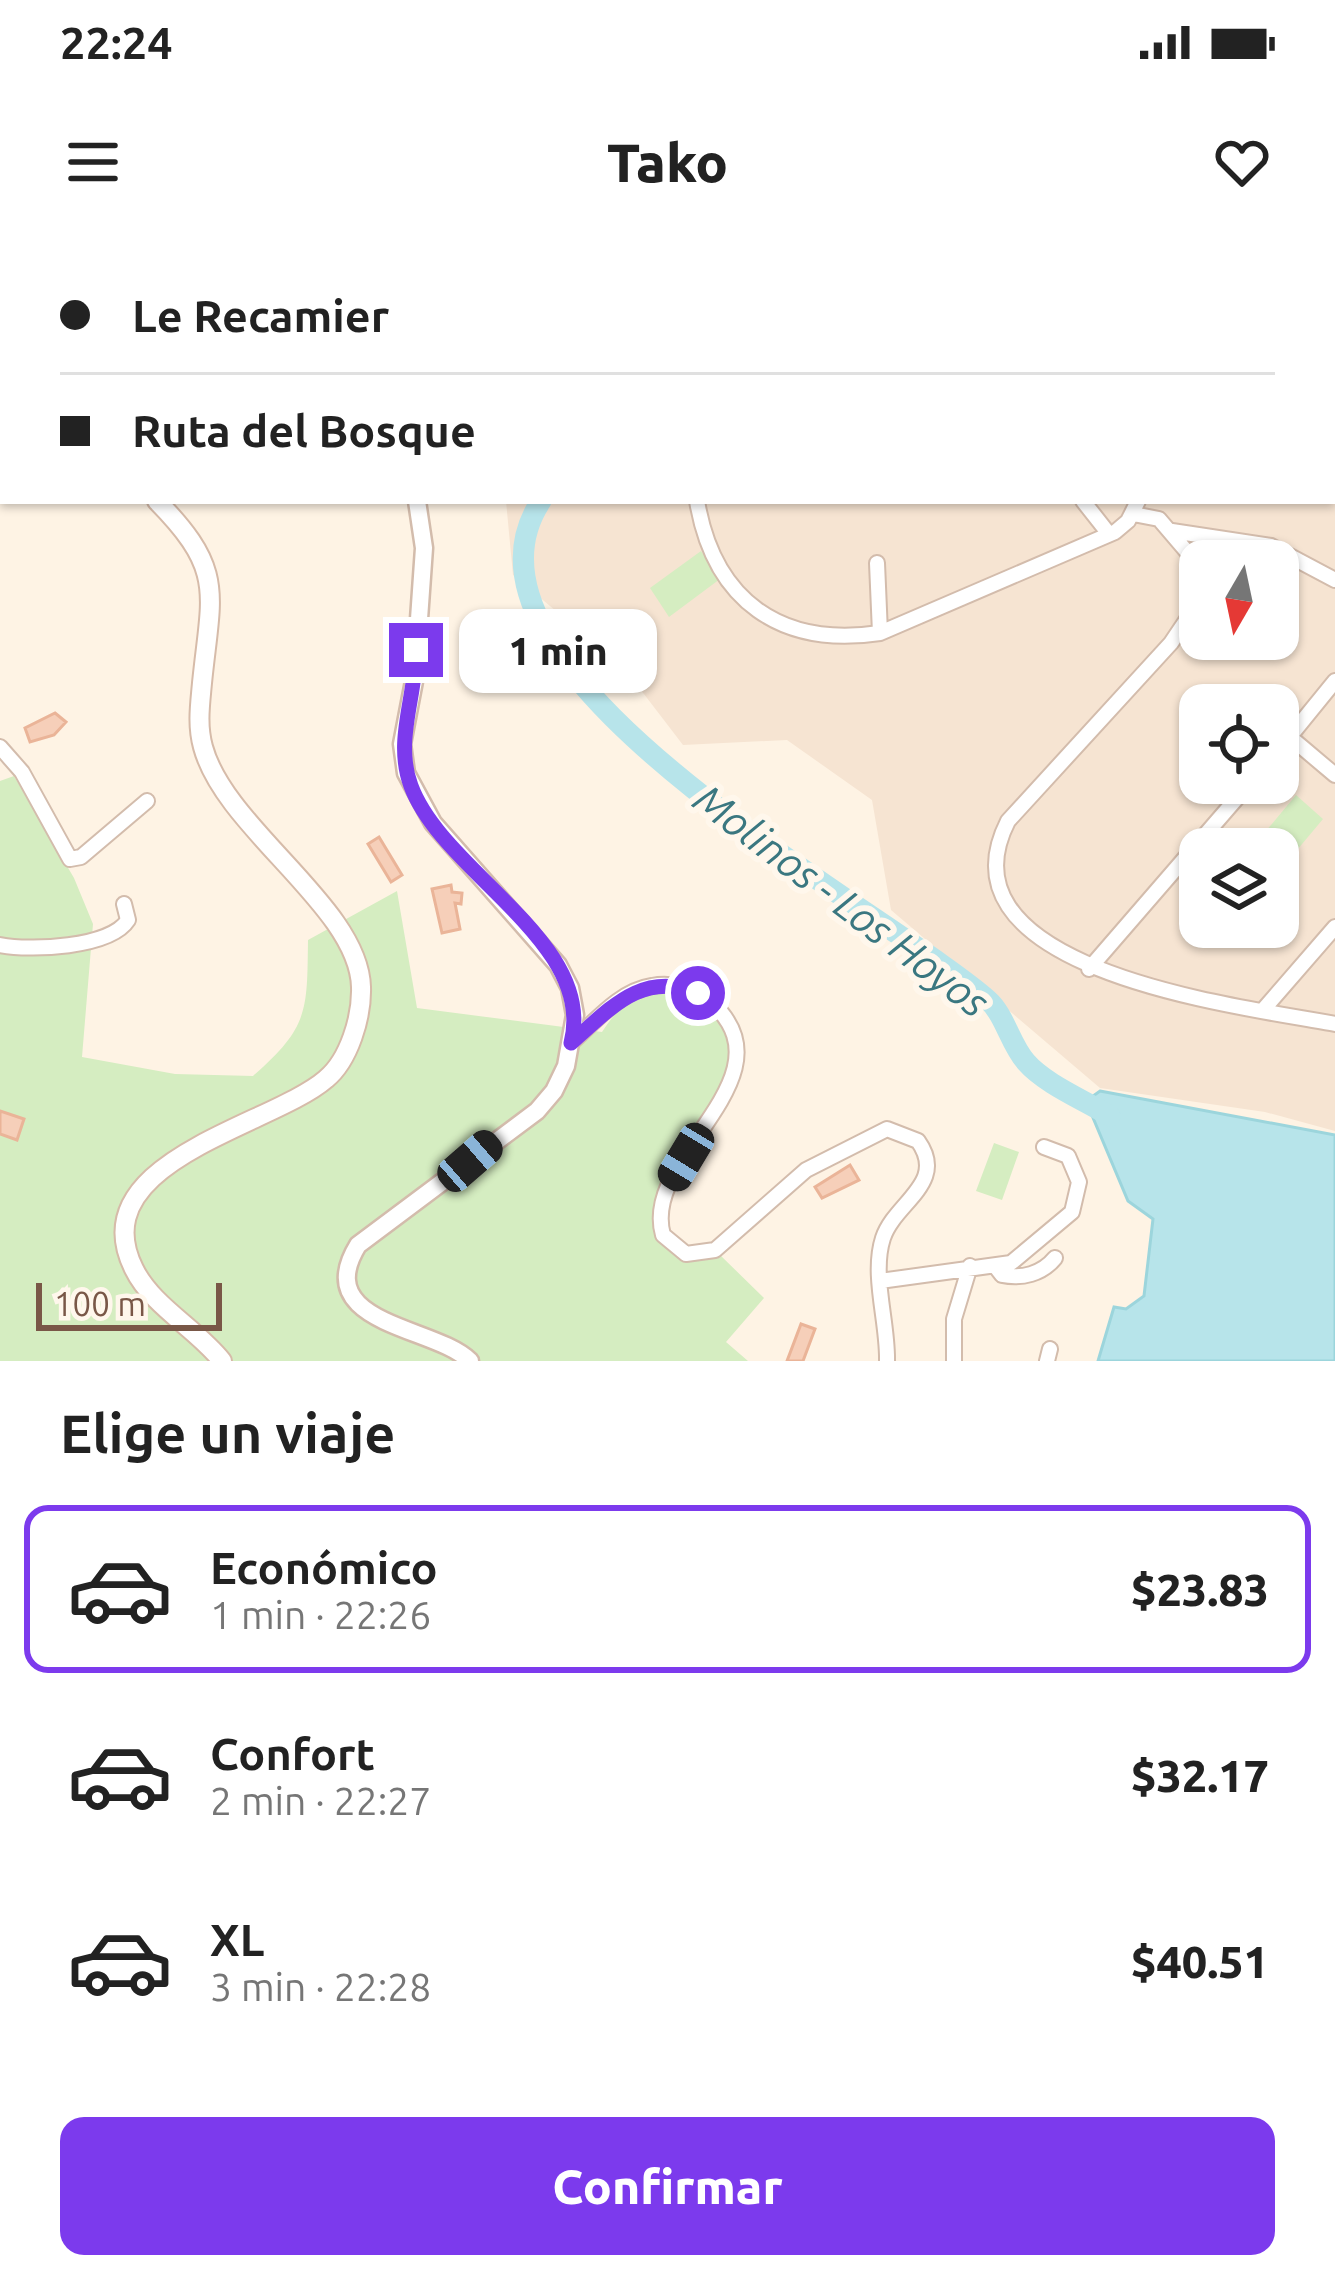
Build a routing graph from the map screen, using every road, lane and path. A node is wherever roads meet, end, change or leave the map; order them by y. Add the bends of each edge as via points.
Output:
1 (161, 504) edge
2 (418, 504) edge
3 (698, 504) edge
4 (1085, 504) edge
5 (1135, 507) edge
6 (1172, 531) junction
7 (1109, 534) junction
8 (1179, 540) edge
9 (877, 562) dead end
10 (1335, 580) edge
11 (1179, 632) edge
12 (880, 633) junction
13 (1335, 681) edge
14 (1299, 725) edge
15 (1299, 744) edge
16 (0, 747) edge
17 (1335, 776) edge
18 (147, 801) dead end
19 (1232, 804) edge
20 (124, 904) dead end
21 (1335, 926) edge
22 (0, 945) edge
23 (1089, 969) junction
24 (1264, 1010) junction
25 (1335, 1024) edge
26 (571, 1043) junction
27 (1044, 1147) dead end
28 (1055, 1258) dead end
29 (970, 1266) junction
30 (995, 1266) junction
31 (880, 1281) junction
32 (222, 1361) edge
33 (470, 1361) edge
34 (887, 1361) edge
35 (954, 1361) edge

1 - 32 main road via 197,543 209,573 199,722 206,755 233,802 342,935 361,987 350,1041 327,1079 190,1148 149,1181 130,1210 126,1244 137,1275
2 - 26 street via 424,537 416,676 402,744 406,773 433,823 558,965 574,1002
3 - 12 street via 716,565 754,608 816,636
4 - 7 street
5 - 6 street
5 - 7 street
6 - 8 street
6 - 10 street via 1271,546
7 - 12 street
9 - 12 street
11 - 23 street via 1001,834 999,890 1008,908
13 - 14 street
15 - 17 street
16 - 18 street via 70,859
19 - 23 street
20 - 22 street via 128,920 115,932 42,952
21 - 24 street
23 - 24 street
24 - 25 street
26 - 31 street via 621,998 653,986 698,993 728,1025 733,1078 661,1213 663,1235 686,1254 715,1250 806,1170 850,1144 887,1130 912,1135 928,1172 888,1226
26 - 33 street via 561,1079 536,1111 374,1232 350,1262 350,1288 363,1310
27 - 30 street via 1068,1156 1078,1199 1042,1241
28 - 30 street via 1023,1276 1001,1275
29 - 30 street
29 - 31 street
29 - 35 street via 954,1319
31 - 34 street

